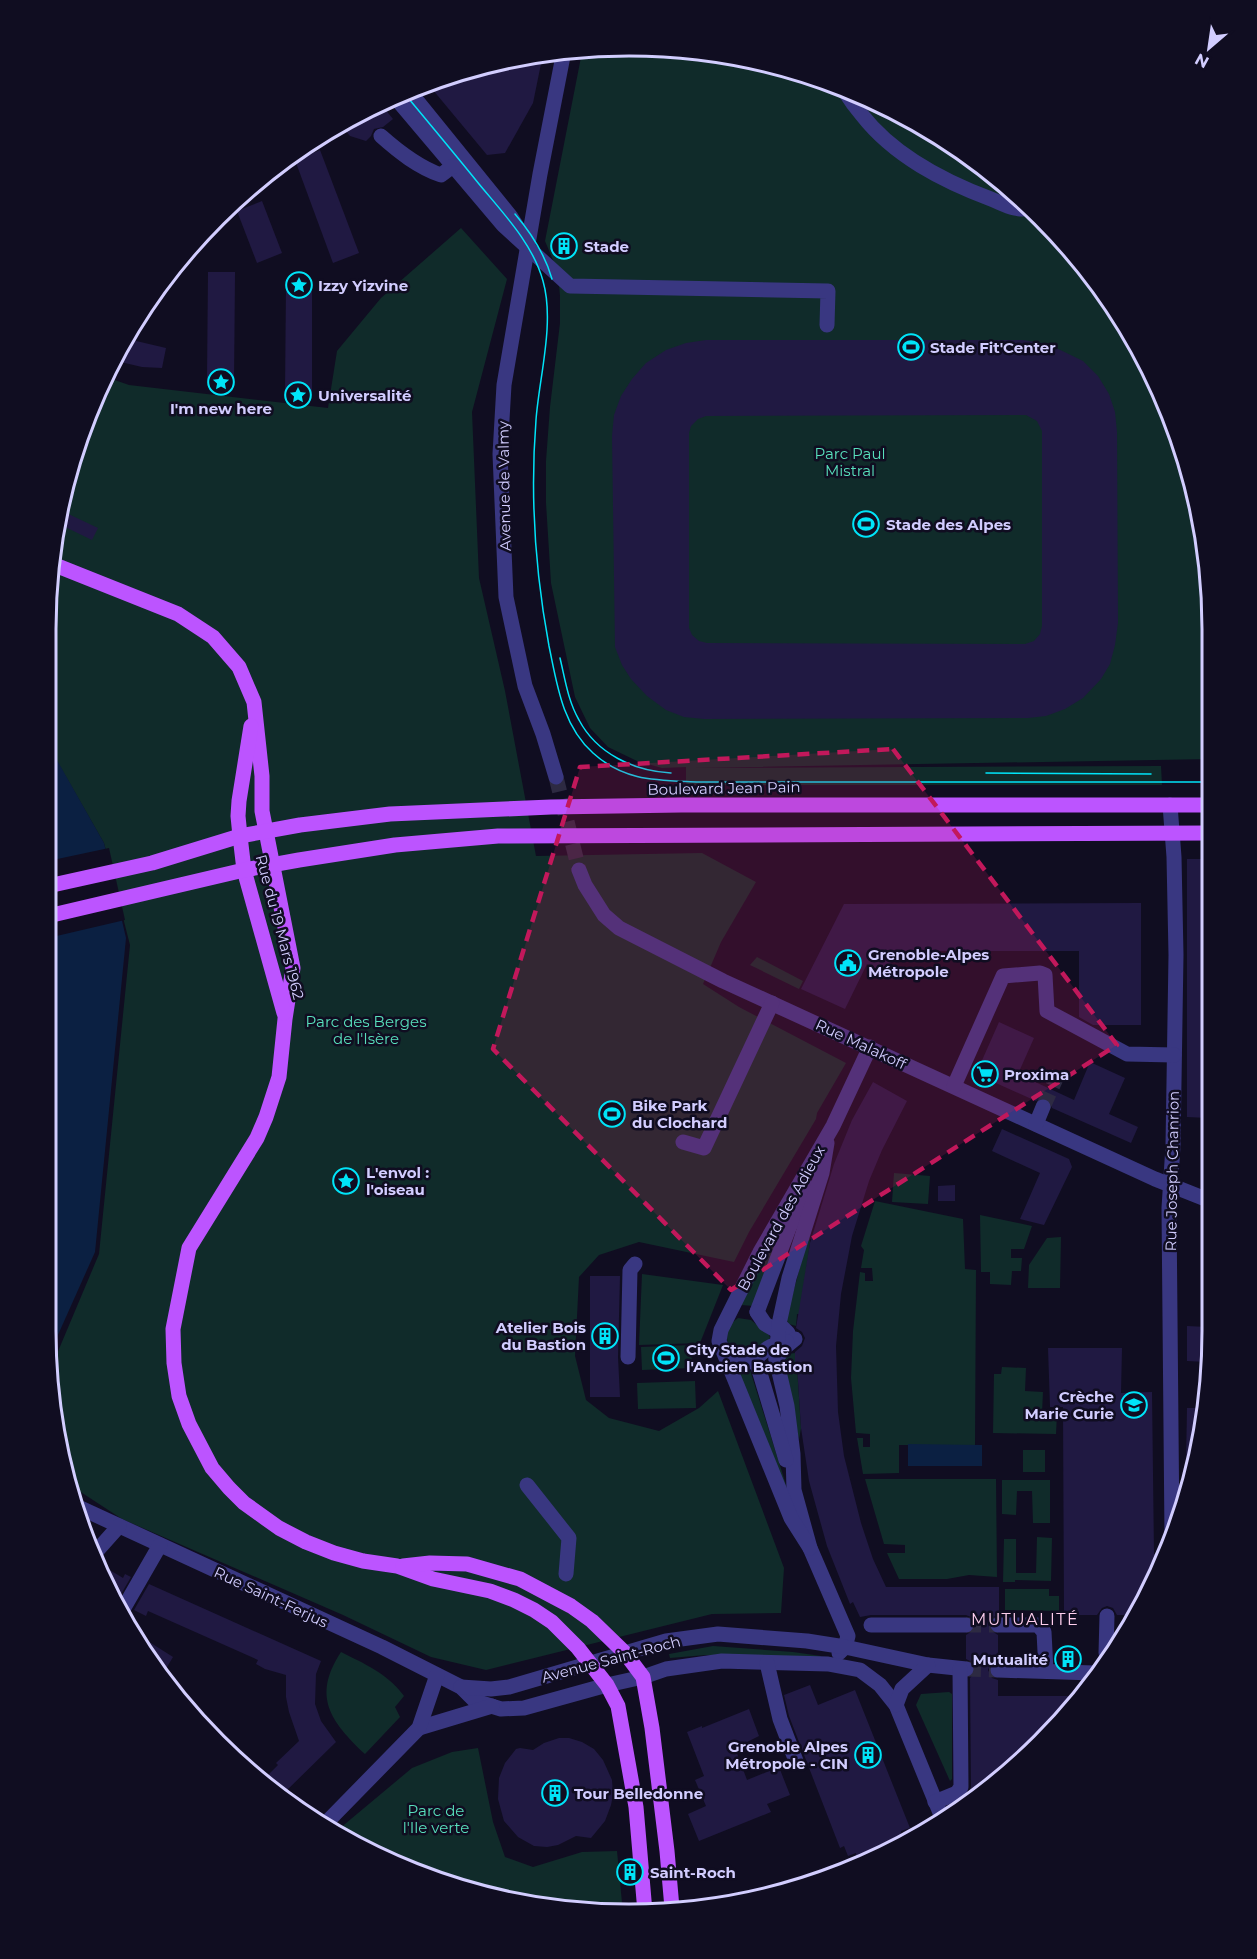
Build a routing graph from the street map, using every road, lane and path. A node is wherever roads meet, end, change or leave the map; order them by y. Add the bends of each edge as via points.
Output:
1 (562, 59) edge
2 (414, 97) edge
3 (849, 99) edge
4 (400, 103) edge
5 (381, 136) dead end
6 (453, 166) junction
7 (1018, 209) edge
8 (527, 248) junction
9 (827, 325) dead end
10 (59, 567) edge
11 (254, 702) junction
12 (556, 777) tunnel mouth
13 (1170, 805) junction
14 (1202, 805) edge
15 (266, 831) junction
16 (1172, 833) junction
17 (1202, 833) edge
18 (240, 836) junction
19 (272, 865) junction
20 (244, 870) junction
21 (579, 870) tunnel mouth
22 (56, 884) edge
23 (56, 914) edge
24 (772, 1003) junction
25 (285, 1019) junction
26 (870, 1047) junction
27 (1174, 1055) junction
28 (954, 1086) junction
29 (1043, 1107) tunnel mouth
30 (1036, 1124) junction
31 (833, 1125) junction
32 (683, 1143) dead end
33 (827, 1145) junction
34 (1170, 1184) junction
35 (1202, 1197) edge
36 (635, 1264) dead end
37 (730, 1312) junction
38 (757, 1312) junction
39 (779, 1324) junction
40 (795, 1339) junction
41 (628, 1357) dead end
42 (776, 1359) junction
43 (756, 1360) junction
44 (728, 1361) junction
45 (527, 1485) dead end
46 (794, 1490) junction
47 (85, 1511) edge
48 (1172, 1512) edge
49 (118, 1526) junction
50 (160, 1545) junction
51 (810, 1548) junction
52 (99, 1549) edge
53 (397, 1566) junction
54 (566, 1574) dead end
55 (126, 1605) edge
56 (1107, 1616) dead end
57 (872, 1625) dead end
58 (966, 1625) tunnel mouth
59 (998, 1625) tunnel mouth
60 (845, 1647) junction
61 (1106, 1647) edge
62 (626, 1653) junction
63 (591, 1663) junction
64 (766, 1663) junction
65 (828, 1664) junction
66 (928, 1665) junction
67 (998, 1670) tunnel mouth
68 (1046, 1671) junction
69 (1088, 1673) edge
70 (437, 1675) junction
71 (643, 1677) junction
72 (607, 1685) junction
73 (461, 1687) junction
74 (896, 1705) junction
75 (492, 1706) junction
76 (419, 1728) junction
77 (796, 1761) dead end
78 (935, 1802) junction
79 (939, 1812) edge
80 (330, 1819) edge
81 (672, 1902) edge
82 (644, 1903) edge

1 - 8 street, Avenue de Valmy
2 - 8 street via 511,217
3 - 7 street via 875,132 920,167
4 - 6 street
5 - 6 street via 433,172 441,175
6 - 8 street
8 - 9 street via 570,286 828,291
8 - 12 street, Avenue de Valmy via 504,386 500,454 506,597 525,686
10 - 11 main road, Rue du 19 Mars 1962 via 178,614 213,637 239,668
11 - 15 main road, Rue du 19 Mars 1962
11 - 18 main road, Rue du 19 Mars 1962 via 239,801
13 - 14 main road, Boulevard Jean Pain
13 - 15 main road, Boulevard Jean Pain via 551,807 390,814
13 - 16 street, Rue Joseph Chanrion
15 - 18 main road, Boulevard Jean Pain
15 - 19 main road, Rue du 19 Mars 1962
16 - 17 main road
16 - 19 main road via 498,836 395,845
16 - 27 street, Rue Joseph Chanrion
18 - 20 main road, Rue du 19 Mars 1962
18 - 22 main road, Boulevard Jean Pain via 152,863
19 - 20 main road
19 - 25 main road, Rue du 19 Mars 1962 via 293,968
20 - 23 main road
20 - 25 main road, Rue du 19 Mars 1962
21 - 24 street, Rue Malakoff via 599,908 619,928
24 - 26 street, Rue Malakoff
24 - 32 street via 704,1148
25 - 53 main road, Rue du 19 Mars 1962 via 279,1077 257,1138 189,1248 173,1329 179,1396 212,1468 244,1503 306,1542 363,1561
26 - 28 street, Rue Malakoff
26 - 31 street, Boulevard des Adieux
27 - 28 street via 1127,1054 1047,1011 1045,975 1003,976
27 - 34 street, Rue Joseph Chanrion
28 - 30 street, Rue Malakoff
29 - 30 street
30 - 34 street, Rue Malakoff
31 - 33 street, Boulevard des Adieux
31 - 37 street, Boulevard des Adieux
33 - 38 street, Boulevard des Adieux
33 - 39 street, Boulevard des Adieux
34 - 35 street, Rue Malakoff
34 - 48 street, Rue Joseph Chanrion
36 - 41 street via 630,1270
37 - 38 street, Boulevard des Adieux
37 - 44 street, Boulevard des Adieux via 719,1341
38 - 40 street, Boulevard des Adieux via 765,1324
39 - 40 street
39 - 42 street, Boulevard des Adieux, bridge
40 - 42 street
40 - 43 street via 770,1347
42 - 46 street, Boulevard des Adieux via 787,1406
43 - 44 street
43 - 46 street, Boulevard des Adieux
44 - 51 street, Boulevard des Adieux via 791,1518
45 - 54 street via 569,1538
46 - 51 street, Boulevard des Adieux
47 - 49 street, Rue Saint-Ferjus
49 - 50 street, Rue Saint-Ferjus
49 - 52 street
50 - 55 street
50 - 70 street, Rue Saint-Ferjus
51 - 60 street, Boulevard des Adieux via 848,1636
53 - 62 main road, Rue du 19 Mars 1962 via 467,1564 520,1579 571,1606
53 - 63 main road, Rue du 19 Mars 1962 via 433,1579 490,1591 534,1610 552,1622
56 - 61 street
57 - 58 street
59 - 68 street via 1038,1625 1044,1632
60 - 62 street, Avenue Saint-Roch via 718,1634 666,1641
60 - 65 street
60 - 66 street, Avenue Saint-Roch
62 - 63 street, Avenue Saint-Roch
62 - 71 main road, Rue du 19 Mars 1962
63 - 72 main road, Rue du 19 Mars 1962
63 - 73 street, Avenue Saint-Roch via 509,1687
64 - 65 street, Avenue Saint-Roch
64 - 71 street, Avenue Saint-Roch via 722,1662 666,1669
64 - 77 street via 776,1720
65 - 74 street, Avenue Saint-Roch via 860,1670 880,1685
66 - 74 street via 902,1689
66 - 78 street, Avenue Saint-Roch via 963,1669 961,1787 957,1793
67 - 68 street
68 - 69 street
70 - 73 street, Rue Saint-Ferjus
70 - 76 street, Avenue Saint-Roch
71 - 72 street, Avenue Saint-Roch
71 - 81 main road
72 - 75 street, Avenue Saint-Roch via 524,1708
72 - 82 main road, Rue du 19 Mars 1962 via 622,1723 636,1807
73 - 75 street, Avenue Saint-Roch via 476,1701
74 - 78 street
75 - 76 street, Avenue Saint-Roch
76 - 80 street, Avenue Saint-Roch
78 - 79 street

